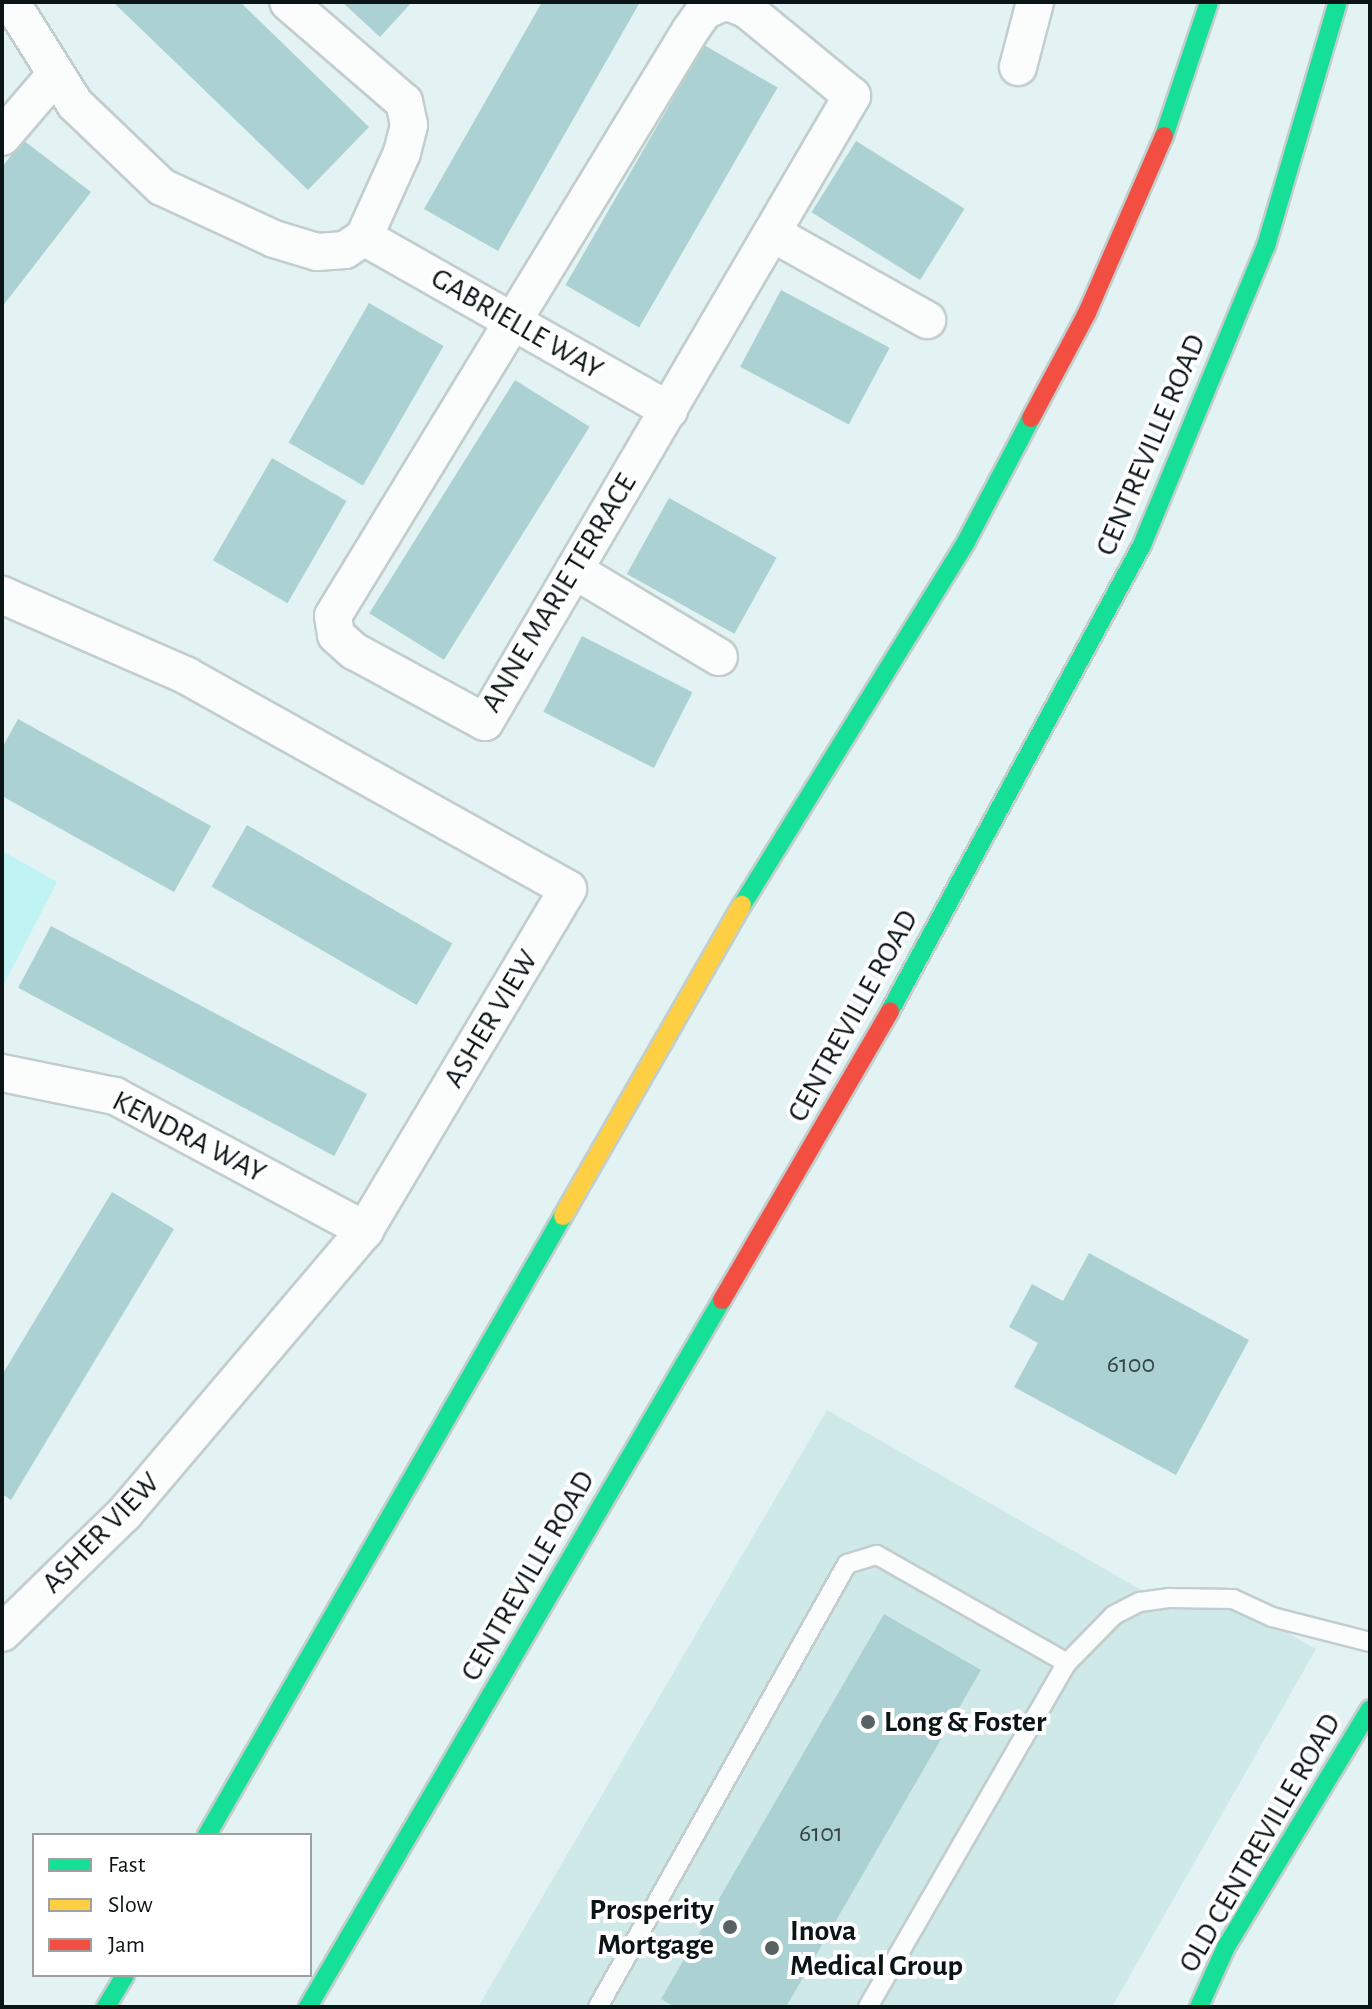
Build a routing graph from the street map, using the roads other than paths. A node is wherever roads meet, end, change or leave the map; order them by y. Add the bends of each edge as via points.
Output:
1 (11, 2) edge
2 (288, 2) edge
3 (726, 2) edge
4 (1035, 2) edge
5 (1209, 2) edge
6 (1338, 2) edge
7 (1018, 67) dead end
8 (56, 74) junction
9 (2, 137) edge
10 (772, 233) junction
11 (364, 237) junction
12 (927, 320) dead end
13 (514, 322) junction
14 (669, 410) junction
15 (574, 570) junction
16 (2, 595) edge
17 (719, 657) dead end
18 (2, 1073) edge
19 (365, 1230) junction
20 (2, 1633) edge
21 (1370, 1642) edge
22 (1067, 1663) junction
23 (1370, 1709) edge
24 (208, 1833) edge
25 (124, 1977) edge
26 (106, 2007) edge
27 (308, 2007) edge
28 (598, 2007) edge
29 (868, 2007) edge
30 (1199, 2007) edge

1 - 8 street
2 - 11 street via 404,102 409,125 402,153
3 - 10 street, ANNE MARIE TERRACE via 746,9 852,96
3 - 13 street, ANNE MARIE TERRACE via 704,11 690,31
4 - 7 street
5 - 24 main road via 1150,172 1087,313 966,542 740,908
6 - 27 main road, CENTREVILLE ROAD via 1266,246 1142,545 880,1030
8 - 9 street
8 - 11 street via 75,104 118,149 162,187 226,221 317,252 345,250
10 - 12 street
10 - 14 street, ANNE MARIE TERRACE
11 - 13 street, GABRIELLE WAY
13 - 14 street, GABRIELLE WAY
13 - 15 street, ANNE MARIE TERRACE via 339,601 336,635 354,651 485,722
14 - 15 street, ANNE MARIE TERRACE
15 - 17 street
16 - 19 street, ASHER VIEW via 187,676 568,889
18 - 19 street, KENDRA WAY via 115,1096
19 - 20 street, ASHER VIEW via 124,1514
21 - 22 lane via 1272,1617 1233,1599 1170,1598 1140,1602 1114,1615
22 - 28 lane via 877,1555 847,1564
22 - 29 lane
23 - 30 main road, OLD CENTREVILLE ROAD via 1226,1947
25 - 26 main road

